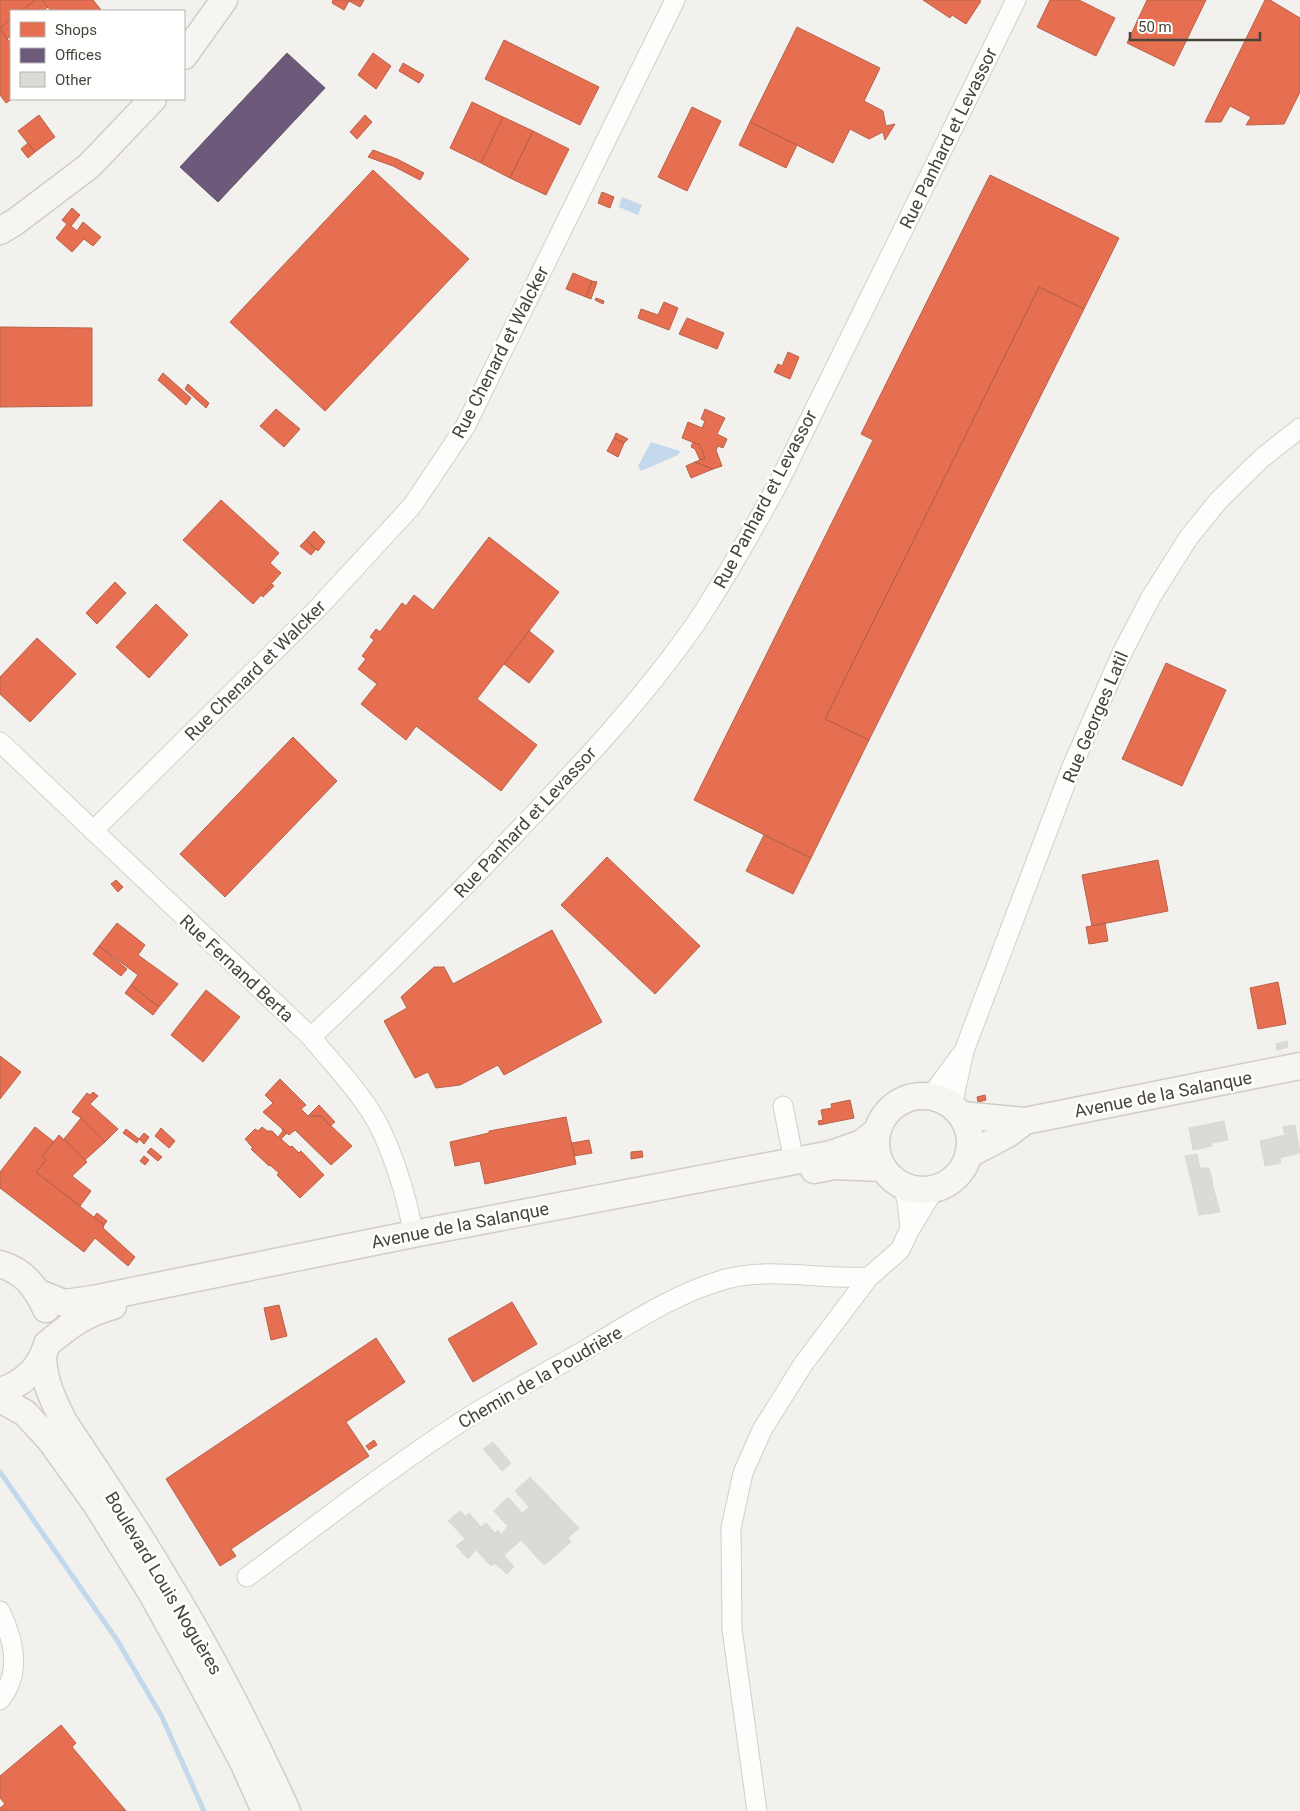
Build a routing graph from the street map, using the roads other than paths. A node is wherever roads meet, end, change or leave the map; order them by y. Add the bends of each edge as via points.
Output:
1 (224, 0) edge
2 (675, 0) edge
3 (1016, 0) edge
4 (185, 55) edge
5 (152, 100) edge
6 (0, 231) edge
7 (1300, 428) edge
8 (0, 742) edge
9 (92, 831) junction
10 (311, 1038) junction
11 (1300, 1066) edge
12 (782, 1106) dead end
13 (948, 1106) junction
14 (1026, 1121) junction
15 (877, 1131) junction
16 (968, 1155) junction
17 (794, 1161) junction
18 (882, 1168) junction
19 (903, 1186) junction
20 (935, 1188) junction
21 (910, 1229) junction
22 (413, 1234) junction
23 (1, 1264) edge
24 (869, 1278) junction
25 (39, 1292) junction
26 (45, 1351) junction
27 (0, 1391) edge
28 (0, 1399) edge
29 (248, 1577) dead end
30 (0, 1611) edge
31 (0, 1700) edge
32 (265, 1811) edge
33 (287, 1811) edge
34 (757, 1811) edge

1 - 4 main road
2 - 9 street, Rue Chenard et Walcker via 465,427 412,506 317,608
3 - 10 street, Rue Panhard et Levassor via 778,484 740,554 695,624 582,764 370,983
5 - 6 main road via 89,166
7 - 13 street, Rue Georges Latil via 1262,458 1219,500 1189,538 1151,597 1122,653 1071,769 964,1051
8 - 9 street, Rue Fernand Berta
9 - 10 street, Rue Fernand Berta
10 - 22 street, Rue Fernand Berta via 372,1113 396,1164
11 - 14 main road, Avenue de la Salanque
12 - 17 street
13 - 14 main road
13 - 15 main road via 917,1096 903,1100 882,1118
13 - 16 main road via 967,1128 970,1141
14 - 16 main road
15 - 17 main road, Avenue de la Salanque via 862,1143 831,1154
15 - 18 main road via 875,1143
16 - 20 main road via 956,1176
17 - 22 main road, Avenue de la Salanque
18 - 19 main road
18 - 26 main road, Avenue de la Salanque via 834,1166 111,1307 90,1313 69,1325
19 - 20 main road via 919,1190
19 - 21 street
20 - 21 street
21 - 24 street via 900,1250
22 - 25 main road, Avenue de la Salanque via 93,1299 64,1303
23 - 25 main road via 23,1276
24 - 29 street, Chemin de la Poudrière via 783,1274 749,1276 727,1278 681,1295 469,1417 390,1470
24 - 34 street via 804,1363 762,1430 742,1472 731,1528 732,1629
25 - 26 main road, Boulevard Louis Noguères via 49,1326
26 - 27 main road, Avenue de la Salanque via 29,1376
26 - 33 main road, Boulevard Louis Noguères via 43,1374 64,1422 168,1582 216,1668
28 - 32 main road, Boulevard Louis Noguères via 32,1420 96,1504 151,1592 194,1670
30 - 31 street via 10,1631 15,1658 11,1679

